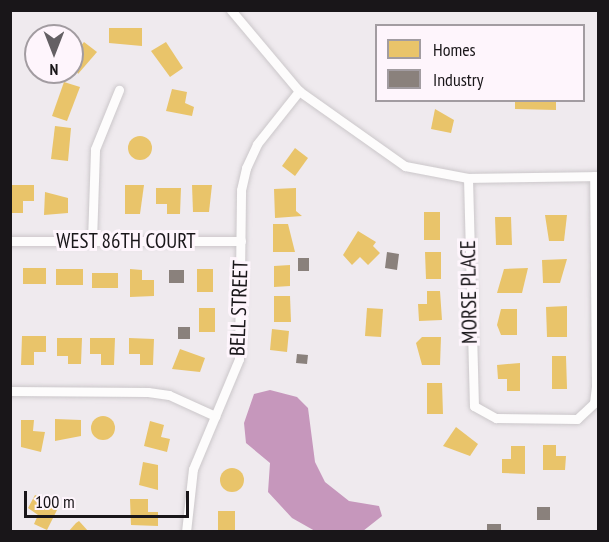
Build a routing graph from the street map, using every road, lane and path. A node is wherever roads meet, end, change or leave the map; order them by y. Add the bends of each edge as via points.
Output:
1 (231, 10) edge
2 (119, 90) dead end
3 (299, 91) junction
4 (596, 176) edge
5 (468, 178) junction
6 (10, 241) edge
7 (92, 241) junction
8 (241, 241) junction
9 (10, 391) edge
10 (215, 416) junction
11 (186, 531) edge

1 - 3 street
2 - 7 street via 95,149
3 - 5 street via 399,163
3 - 8 street, BELL STREET via 257,144 246,168
4 - 5 street
4 - 5 street, MORSE PLACE via 594,404 577,419 496,418 474,406
6 - 7 street, WEST 86TH COURT
7 - 8 street, WEST 86TH COURT
8 - 10 street, BELL STREET via 239,360
9 - 10 street via 148,392 169,395
10 - 11 street, BELL STREET via 193,469

